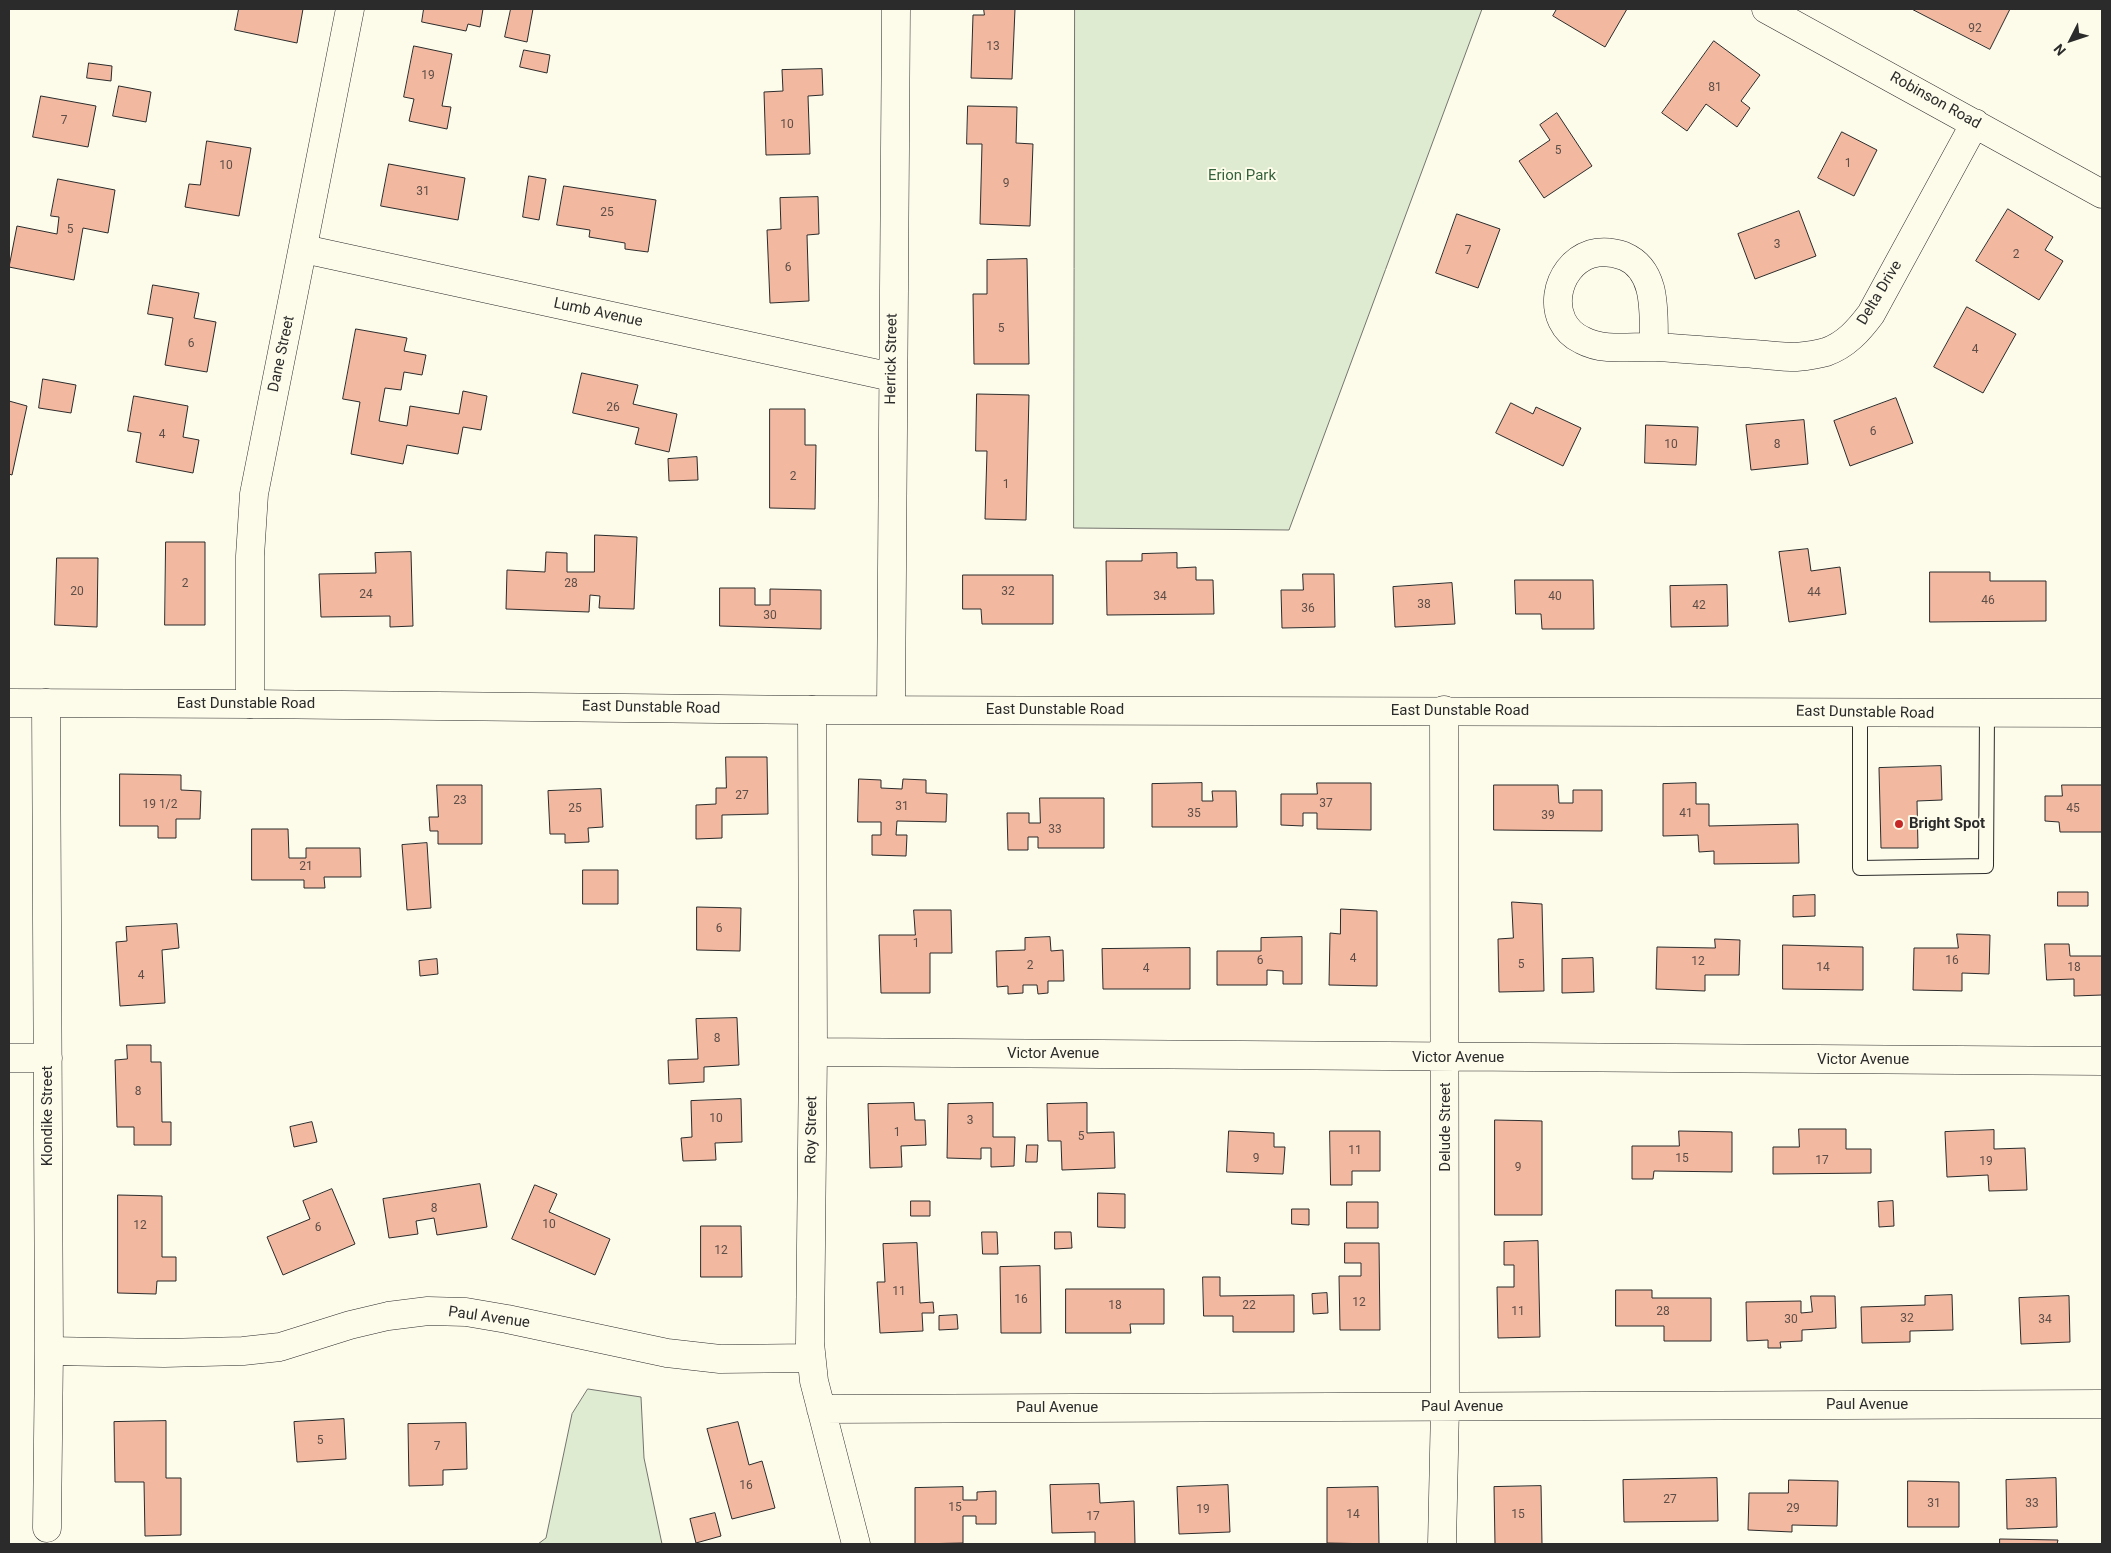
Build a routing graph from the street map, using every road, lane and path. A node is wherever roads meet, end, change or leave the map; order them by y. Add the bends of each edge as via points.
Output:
1 (350, 9) edge
2 (896, 9) edge
3 (1766, 9) edge
4 (1975, 123) junction
5 (2102, 194) edge
6 (304, 249) junction
7 (1654, 347) dead end
8 (892, 376) junction
9 (9, 703) edge
10 (46, 704) junction
11 (250, 704) junction
12 (891, 709) junction
13 (812, 710) junction
14 (1444, 710) junction
15 (1860, 712) junction
16 (2102, 713) edge
17 (1987, 714) junction
18 (813, 1052) junction
19 (9, 1058) edge
20 (48, 1058) junction
21 (1446, 1058) junction
22 (2102, 1061) edge
23 (49, 1351) junction
24 (812, 1358) junction
25 (2102, 1404) edge
26 (1445, 1407) junction
27 (821, 1409) junction
28 (47, 1528) dead end
29 (856, 1544) edge
30 (1442, 1544) edge

1 - 6 street, Dane Street
2 - 8 street, Herrick Street
3 - 4 street, Robinson Road
4 - 5 street, Robinson Road
4 - 7 street, Delta Drive via 1871,314 1840,346 1811,356 1794,357
6 - 8 street, Lumb Avenue
6 - 11 street, Dane Street via 254,494 250,556
8 - 12 street, Herrick Street
9 - 10 street, East Dunstable Road
10 - 11 street, East Dunstable Road
10 - 20 street, Klondike Street
11 - 13 street, East Dunstable Road
12 - 13 street, East Dunstable Road
12 - 14 street, East Dunstable Road
13 - 18 street, Roy Street
14 - 15 street, East Dunstable Road
14 - 21 street, Delude Street
15 - 17 street, East Dunstable Road
15 - 17 lane via 1860,868 1986,866
16 - 17 street, East Dunstable Road
18 - 21 street, Victor Avenue
18 - 24 street, Roy Street
19 - 20 street
20 - 23 street, Klondike Street
21 - 22 street, Victor Avenue
21 - 26 street, Delude Street
23 - 24 street, Paul Avenue via 243,1351 280,1347 350,1325 428,1311 507,1318 667,1353 720,1359
23 - 28 street, Klondike Street
24 - 27 street, Roy Street
25 - 26 street, Paul Avenue
26 - 27 street, Paul Avenue
26 - 30 street, Delude Street
27 - 29 street, Roy Street

